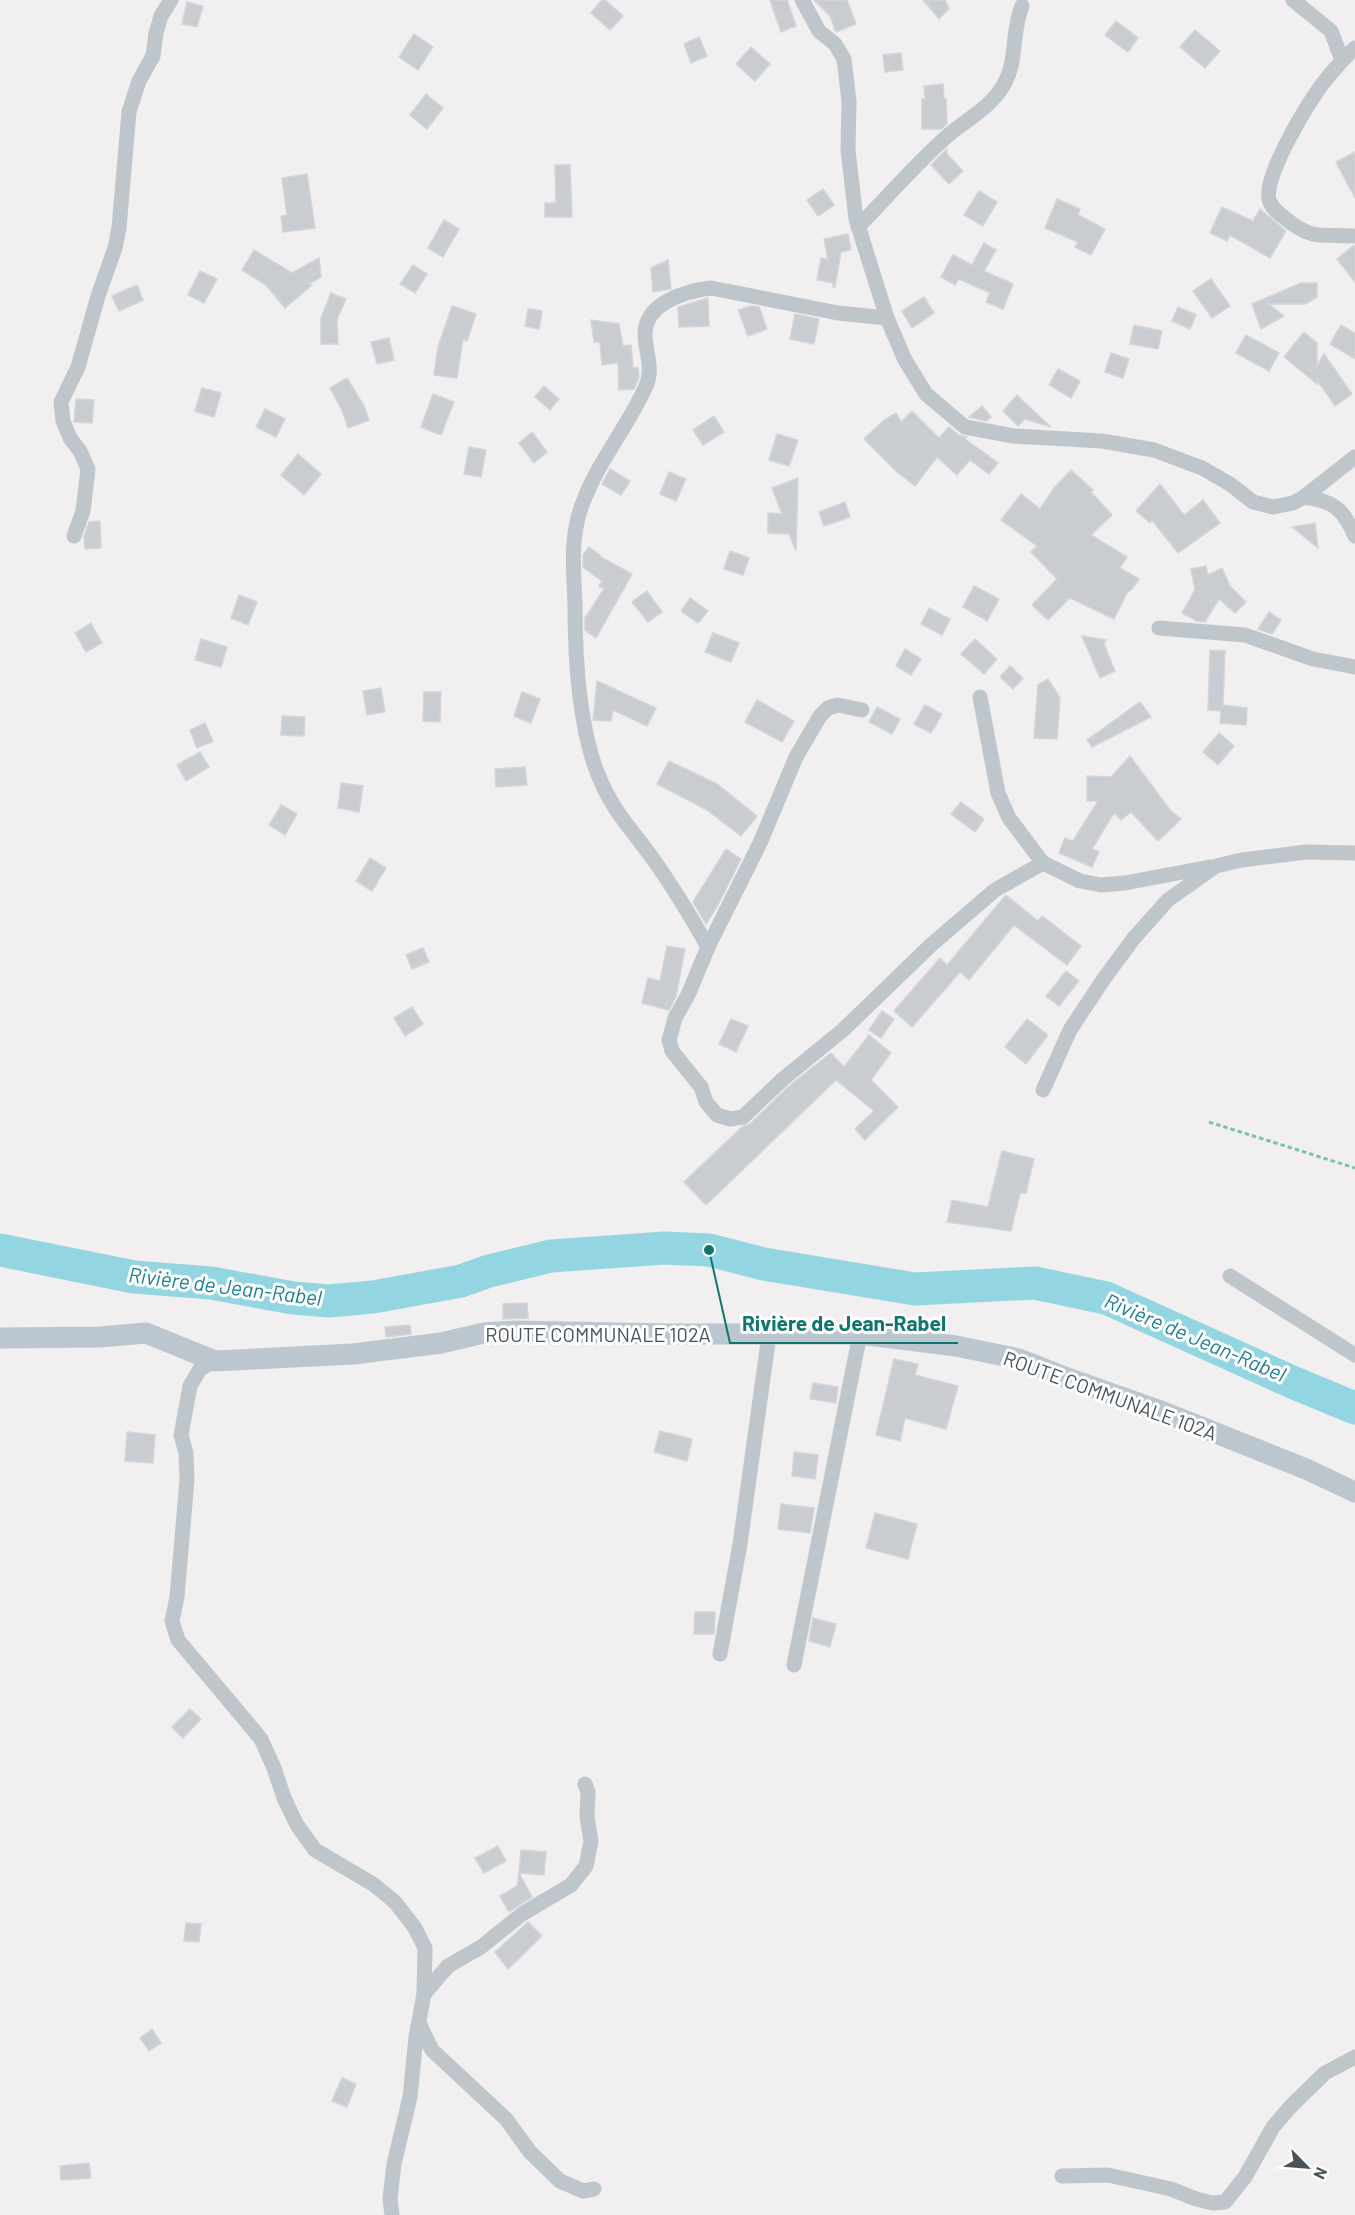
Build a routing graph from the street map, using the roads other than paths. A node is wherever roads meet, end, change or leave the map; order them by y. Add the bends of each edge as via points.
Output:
1 (171, 0) edge
2 (802, 0) edge
3 (1293, 0) edge
4 (1022, 6) dead end
5 (1355, 48) edge
6 (1342, 60) junction
7 (858, 227) junction
8 (1355, 236) edge
9 (887, 318) junction
10 (1355, 457) edge
11 (1304, 497) junction
12 (74, 536) dead end
13 (1355, 536) edge
14 (1159, 628) dead end
15 (1355, 667) edge
16 (980, 698) dead end
17 (862, 710) dead end
18 (1355, 853) edge
19 (1044, 863) junction
20 (1216, 866) junction
21 (708, 947) junction
22 (1043, 1090) dead end
23 (1230, 1276) dead end
24 (860, 1334) junction
25 (769, 1335) junction
26 (0, 1338) edge
27 (1355, 1355) edge
28 (215, 1361) junction
29 (1355, 1492) edge
30 (720, 1654) dead end
31 (794, 1665) dead end
32 (585, 1784) dead end
33 (424, 1994) junction
34 (418, 2023) junction
35 (1355, 2057) edge
36 (1062, 2176) dead end
37 (594, 2189) dead end
38 (392, 2215) edge

1 - 12 street via 161,16 153,56 139,81 129,112 115,248 78,367 61,402 63,421 88,469 83,511
2 - 7 street via 819,31 835,44 844,59 849,101 848,150
3 - 6 street via 1330,32
4 - 7 street via 1003,86 945,138
5 - 6 street
6 - 8 street via 1305,111 1267,191 1274,209 1298,229 1322,236
7 - 9 street
9 - 11 street via 905,360 926,394 965,428 1154,450 1202,468 1253,502 1273,507
9 - 21 street via 838,313 711,288 690,291 655,310 645,332 650,370 647,384 580,509 573,538 575,640 586,733 594,764 604,789
10 - 11 street
11 - 13 street via 1327,501 1338,509
14 - 15 street via 1245,635 1313,659
16 - 19 street via 998,793 1009,818
17 - 21 street via 838,705 828,708 815,723
18 - 20 street via 1306,852
19 - 20 street via 1080,881 1101,885
19 - 21 street via 995,890 743,1117 717,1115 706,1102 701,1087 672,1051 669,1040
20 - 22 street via 1168,900 1134,938 1070,1030
23 - 27 street
24 - 25 street, ROUTE COMMUNALE 102A
24 - 29 street, ROUTE COMMUNALE 102A via 956,1346 1019,1359 1306,1468
24 - 31 street
25 - 28 street, ROUTE COMMUNALE 102A via 514,1331 353,1354
25 - 30 street via 740,1544
26 - 28 street, ROUTE COMMUNALE 102A via 146,1333
28 - 33 street via 200,1369 190,1386 181,1435 187,1480 172,1621 178,1640 261,1739 288,1807 315,1850 373,1884 395,1902 416,1928 425,1947
32 - 33 street via 591,1840 586,1866 571,1885 448,1966
33 - 34 street
34 - 37 street via 432,2050 506,2119 530,2152 560,2181 583,2192
34 - 38 street via 410,2097 394,2164
35 - 36 street via 1325,2073 1273,2127 1226,2202 1213,2203 1108,2175

